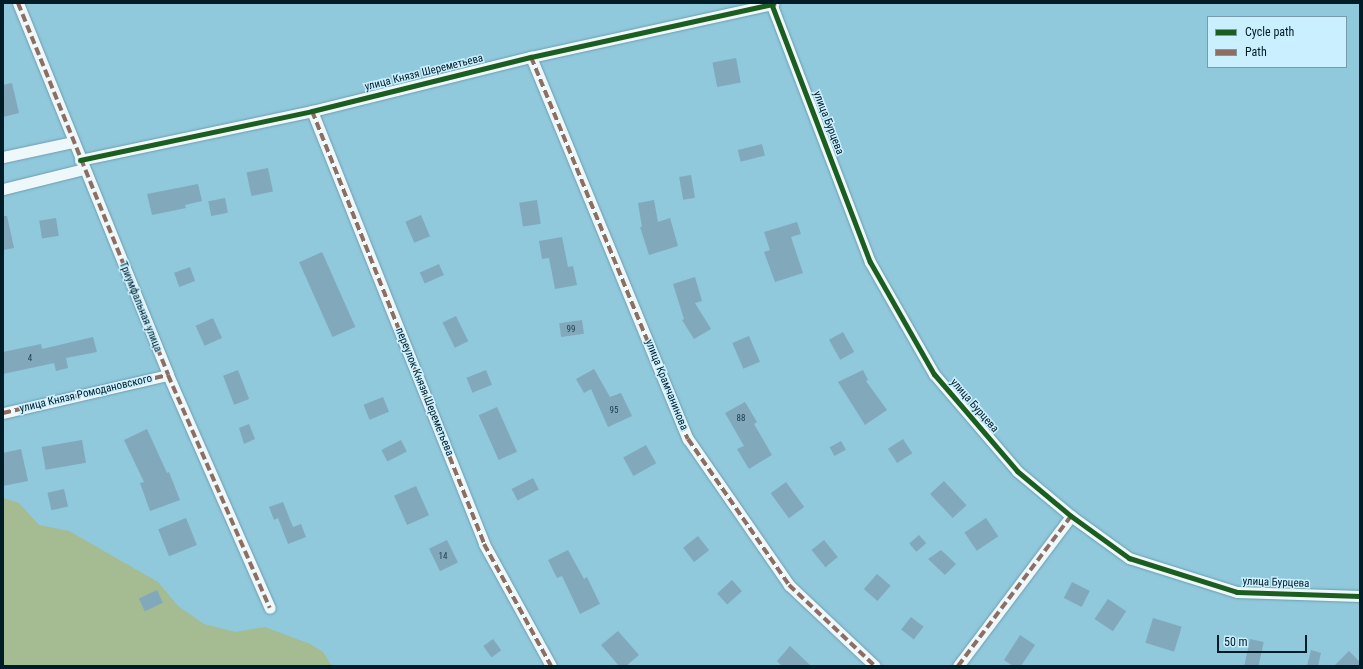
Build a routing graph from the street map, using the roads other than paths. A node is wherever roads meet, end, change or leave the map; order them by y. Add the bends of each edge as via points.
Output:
1 (18, 3) edge
2 (772, 4) edge
3 (531, 57) junction
4 (312, 111) junction
5 (73, 142) junction
6 (3, 158) edge
7 (82, 165) junction
8 (3, 189) edge
9 (168, 375) junction
10 (3, 414) edge
11 (1070, 516) junction
12 (1360, 596) edge
13 (270, 608) dead end
14 (551, 666) edge
15 (875, 666) edge
16 (958, 666) edge

1 - 5 street, Триумфальная улица
2 - 3 street, улица Князя Шереметьева
2 - 11 street, улица Бурцева via 870,262 934,374 1017,471
3 - 4 street, улица Князя Шереметьева
3 - 15 street, улица Крамчанинова via 688,439 790,585
4 - 7 street, улица Князя Шереметьева
4 - 14 street, переулок Князя Шереметьева via 484,544
5 - 6 street
5 - 7 street, Триумфальная улица
7 - 8 street, улица Князя Шереметьева
7 - 9 street, Триумфальная улица
9 - 10 street, улица Князя Ромодановского
9 - 13 street, Триумфальная улица
11 - 12 street, улица Бурцева via 1129,558 1237,592
11 - 16 street

